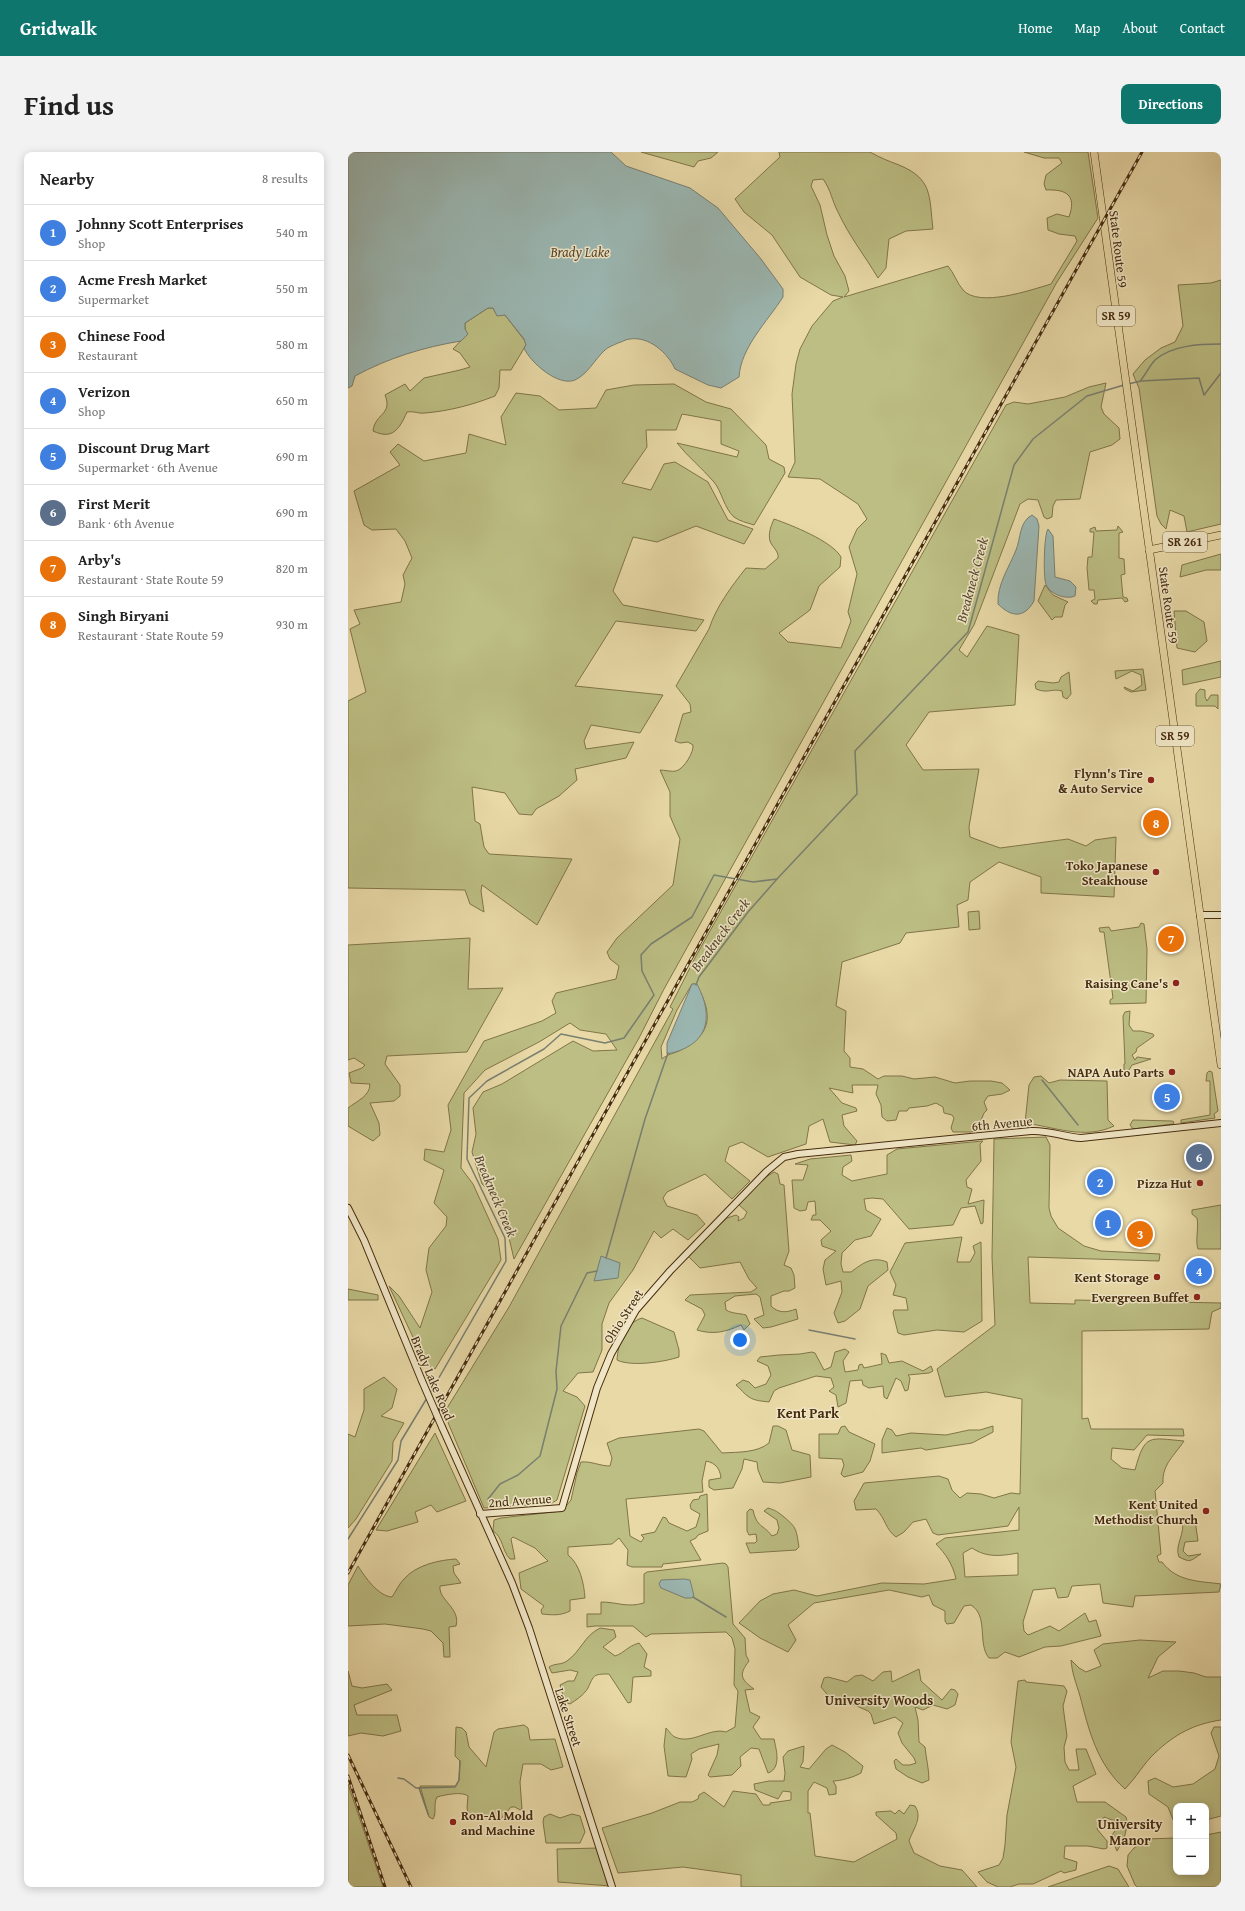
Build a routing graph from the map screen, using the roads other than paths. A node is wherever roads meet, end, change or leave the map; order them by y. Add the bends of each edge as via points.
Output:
1 (1094, 152) edge
2 (1221, 535) edge
3 (1149, 550) junction
4 (1200, 915) junction
5 (1221, 915) edge
6 (1221, 1064) edge
7 (1221, 1123) edge
8 (784, 1157) joint
9 (348, 1208) edge
10 (562, 1508) joint
11 (480, 1514) junction
12 (499, 1556) joint
13 (612, 1887) edge

1 - 3 main road, State Route 59 / SR 59
2 - 3 main road, SR 261
3 - 4 main road, State Route 59 / SR 59
4 - 5 street
4 - 6 main road, State Route 59 / SR 59
7 - 8 street, 6th Avenue via 1081,1138 1047,1131 1031,1131
8 - 10 street, Ohio Street via 767,1171 670,1271 636,1310 599,1381
9 - 11 street, Brady Lake Road, bridge via 364,1240
10 - 11 street, 2nd Avenue
11 - 12 street, Brady Lake Road
12 - 13 street, Lake Street via 529,1628

